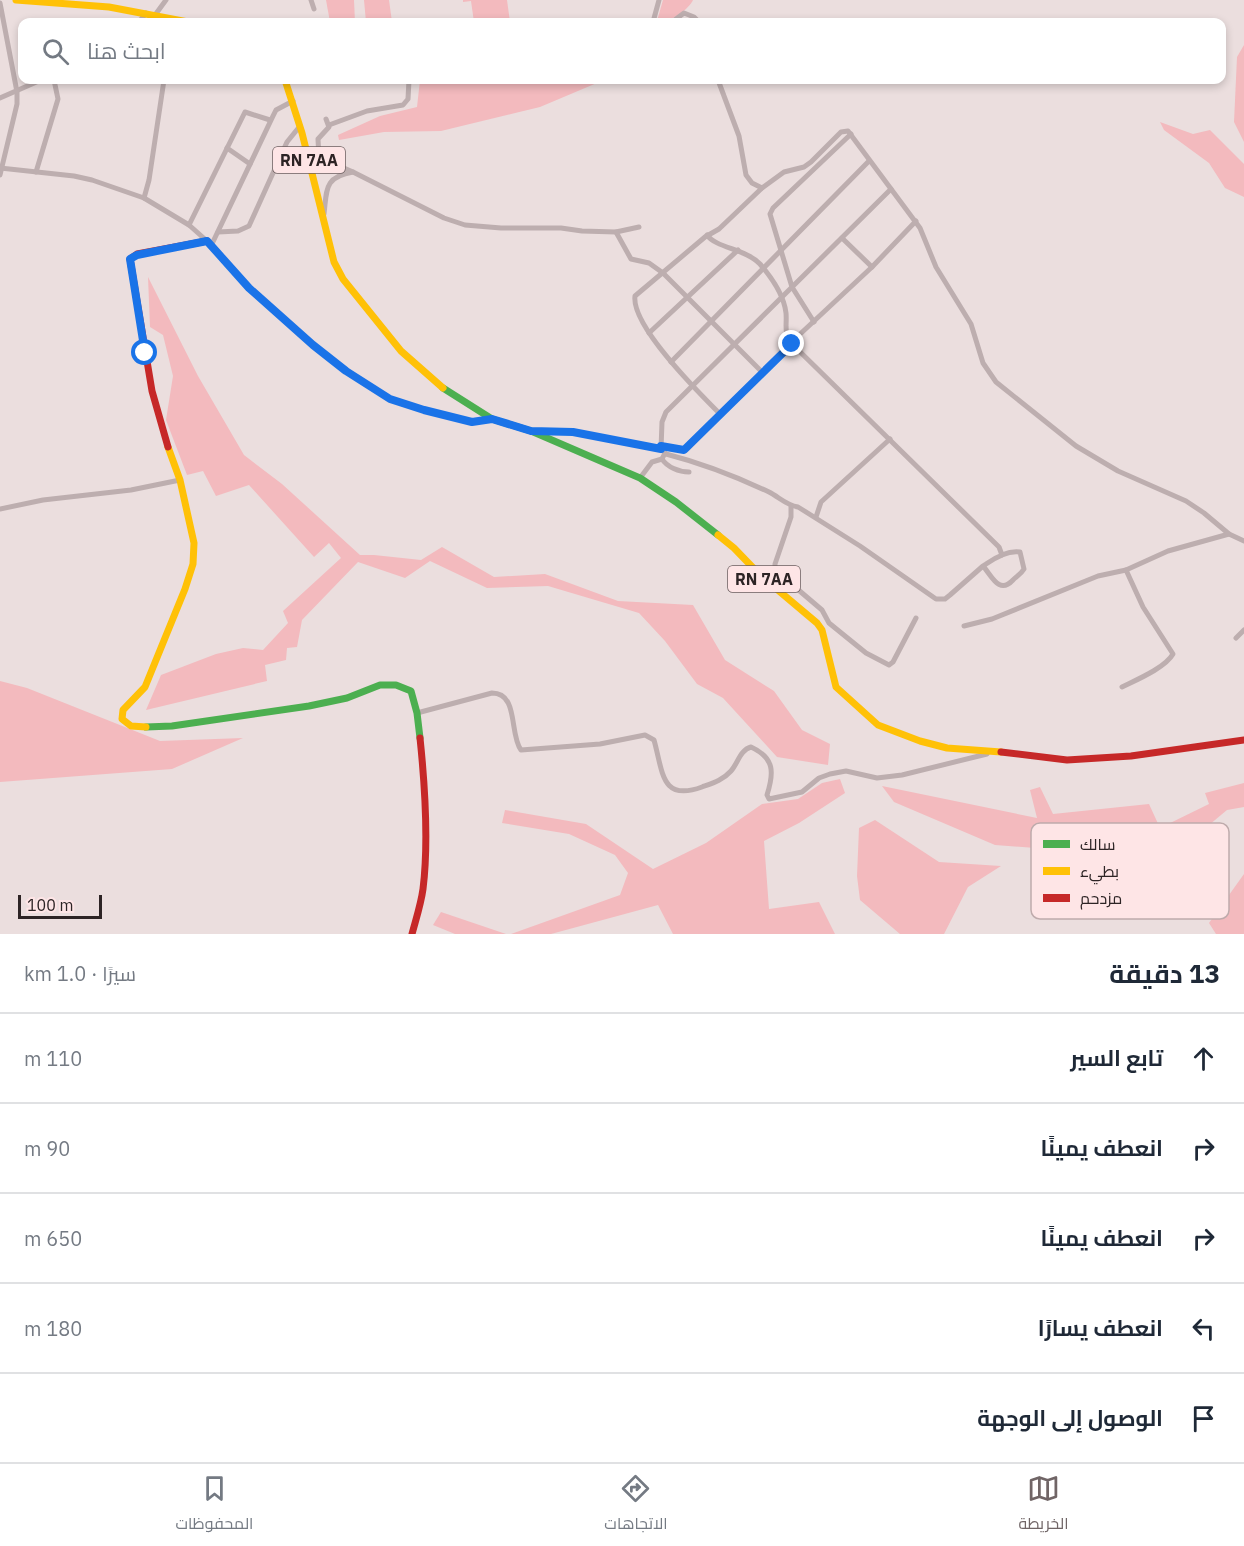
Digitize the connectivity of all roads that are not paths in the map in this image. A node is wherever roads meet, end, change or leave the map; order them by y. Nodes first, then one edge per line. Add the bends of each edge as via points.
1 (16, 0) edge
2 (166, 0) edge
3 (311, 0) edge
4 (659, 0) edge
5 (0, 3) edge
6 (314, 9) dead end
7 (146, 13) junction
8 (155, 15) junction
9 (142, 18) edge
10 (163, 18) edge
11 (654, 18) edge
12 (677, 18) edge
13 (695, 18) edge
14 (33, 84) edge
15 (56, 84) edge
16 (163, 84) edge
17 (287, 84) edge
18 (409, 84) edge
19 (720, 84) edge
20 (17, 92) junction
21 (0, 98) edge
22 (293, 100) junction
23 (270, 120) junction
24 (300, 126) junction
25 (851, 134) junction
26 (227, 148) junction
27 (869, 161) junction
28 (250, 164) junction
29 (1, 168) edge
30 (36, 172) junction
31 (353, 172) junction
32 (0, 175) edge
33 (762, 188) junction
34 (891, 189) junction
35 (144, 198) junction
36 (323, 219) junction
37 (916, 221) junction
38 (189, 225) junction
39 (639, 227) dead end
40 (218, 232) junction
41 (616, 232) junction
42 (707, 235) junction
43 (842, 238) junction
44 (209, 244) junction
45 (738, 250) junction
46 (781, 251) junction
47 (872, 267) junction
48 (764, 270) junction
49 (663, 273) junction
50 (792, 287) junction
51 (783, 296) junction
52 (688, 298) junction
53 (712, 321) junction
54 (814, 322) junction
55 (649, 333) junction
56 (735, 344) junction
57 (792, 344) junction
58 (671, 362) junction
59 (763, 373) junction
60 (692, 386) junction
61 (721, 415) junction
62 (492, 419) junction
63 (531, 431) junction
64 (890, 439) junction
65 (662, 452) junction
66 (689, 472) dead end
67 (640, 478) junction
68 (180, 480) junction
69 (791, 506) junction
70 (0, 509) edge
71 (816, 517) junction
72 (1229, 534) junction
73 (1244, 541) edge
74 (1002, 555) junction
75 (983, 566) junction
76 (1126, 570) junction
77 (825, 618) junction
78 (916, 618) dead end
79 (817, 623) junction
80 (964, 626) dead end
81 (1244, 630) edge
82 (1236, 638) dead end
83 (1122, 687) dead end
84 (417, 713) junction
85 (1244, 740) edge
86 (992, 753) junction
87 (412, 934) edge

1 - 7 main road
2 - 8 street
3 - 6 street
4 - 11 street
5 - 20 street
7 - 8 main road
7 - 9 street
8 - 10 main road
12 - 13 street via 684,13
14 - 20 street
15 - 30 street via 58,99
16 - 35 street
17 - 22 main road, RN 7AA
18 - 31 street via 408,99 403,105 328,122 329,128 318,139 320,160
19 - 33 street via 739,136 746,175
20 - 21 street
20 - 29 street via 15,118
22 - 23 street via 276,110
22 - 24 main road, RN 7AA
23 - 26 street via 245,112
23 - 28 street
24 - 36 main road, RN 7AA
24 - 40 street via 287,142 249,226
25 - 27 street
25 - 33 street via 841,132 812,162 784,172
25 - 46 street via 772,210 770,217
26 - 28 street
26 - 38 street
27 - 34 street
27 - 46 street
28 - 40 street
29 - 30 street
29 - 32 street
30 - 35 street via 92,180
31 - 36 street via 337,175 330,182
31 - 41 street via 444,219 465,225
33 - 42 street via 718,230
34 - 37 street
34 - 43 street
35 - 38 street
36 - 62 main road, RN 7AA via 334,262 343,279 401,351 447,391
37 - 47 street
37 - 72 street via 943,280 972,324 982,363 996,382 1089,455 1186,501
38 - 44 street
39 - 41 street
40 - 44 street
41 - 49 street via 631,259 646,261
42 - 45 street
42 - 49 street
43 - 47 street
43 - 50 street
44 - 62 street via 295,330 365,384 402,404 472,422
44 - 68 main road via 130,259 152,391
45 - 48 street via 754,258
45 - 52 street
46 - 48 street
46 - 50 street
47 - 54 street
48 - 51 street
48 - 53 street
49 - 52 street
49 - 55 street via 634,298
50 - 51 street
50 - 54 street
51 - 56 street
51 - 57 street via 786,336
52 - 53 street
52 - 55 street
53 - 56 street
53 - 58 street
54 - 57 street
55 - 58 street
56 - 59 street
56 - 60 street
57 - 59 street
57 - 64 street
58 - 60 street
59 - 61 street
60 - 61 street
60 - 65 street via 663,416
61 - 65 street via 687,449
62 - 63 main road, RN 7AA
63 - 65 street via 573,432
63 - 67 main road, RN 7AA
64 - 71 street via 821,502
64 - 74 street via 999,546
65 - 66 street via 663,462
65 - 67 street
65 - 69 street via 720,471
67 - 79 main road, RN 7AA via 734,548
68 - 70 street
68 - 84 main road via 194,543 193,564 145,687 122,712 126,723 163,726 301,707 393,684 411,691
69 - 71 street
69 - 77 street via 775,568 822,610
71 - 75 street via 936,599 948,597
72 - 73 street
72 - 76 street via 1168,551
74 - 75 street
74 - 75 street via 1017,550 1020,553 1024,571 1009,585 996,583
76 - 80 street via 1098,576 992,619
76 - 83 street via 1173,654 1154,670
77 - 78 street via 866,653 889,665
77 - 79 street
79 - 86 main road via 837,687 878,725 938,746
81 - 82 street
84 - 86 street via 500,693 509,702 521,750 649,736 654,740 666,782 678,792 720,780 751,747 759,751 772,769 769,799 802,792 830,774 846,771 877,778 902,775
84 - 87 main road via 425,832 423,890
85 - 86 main road via 1109,758 1067,760

